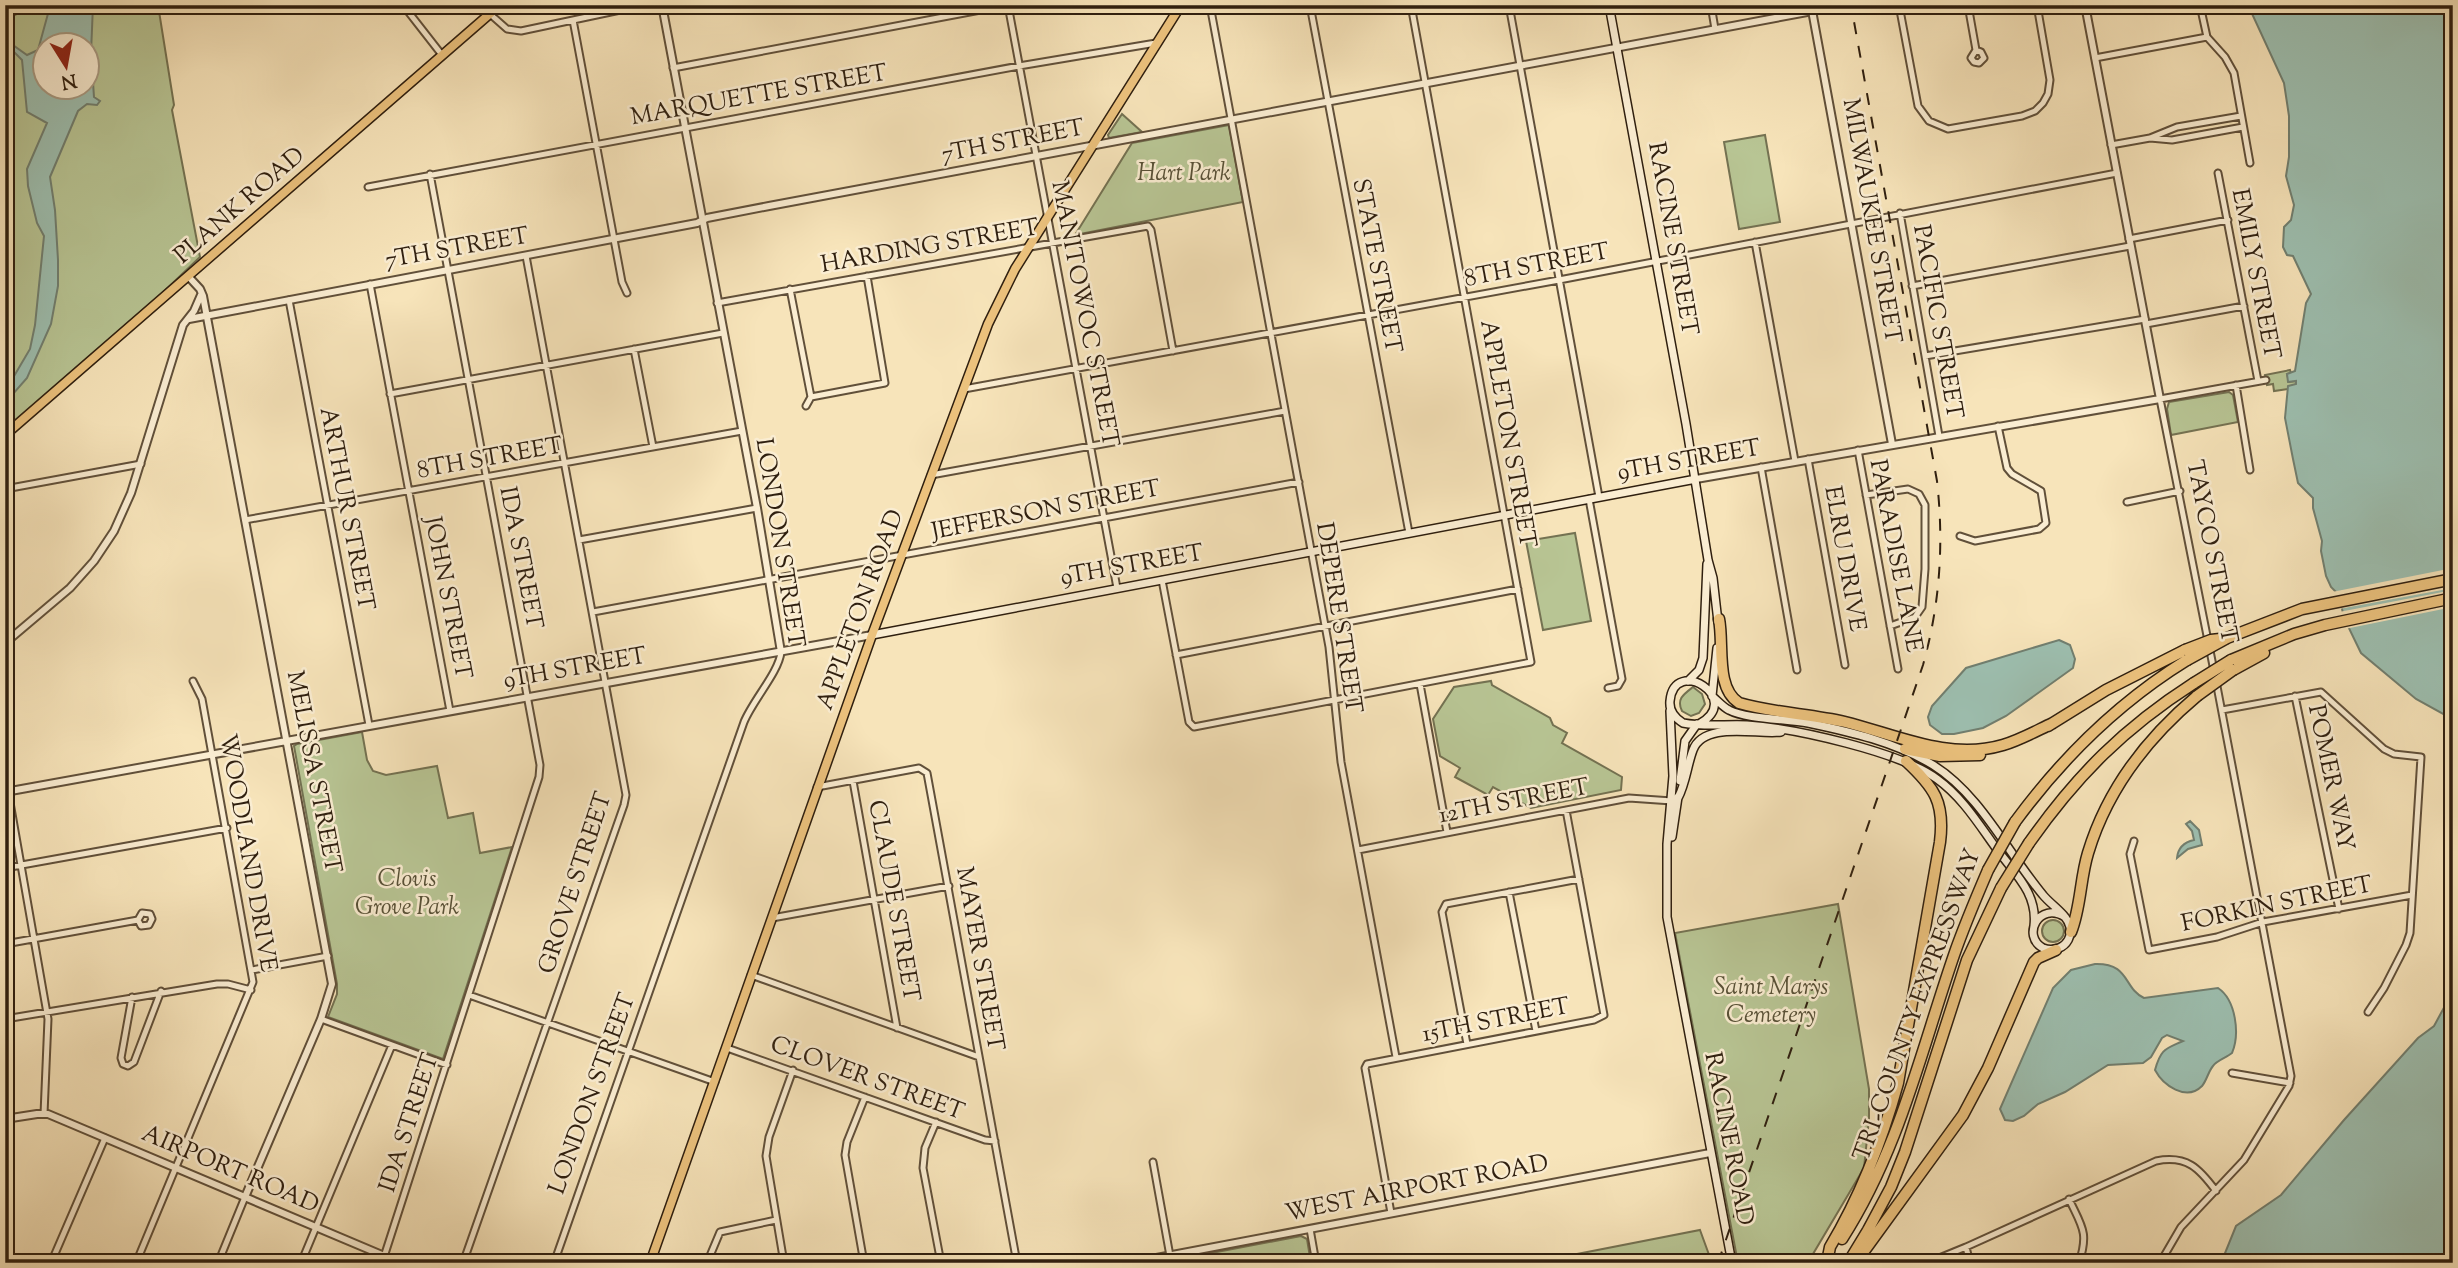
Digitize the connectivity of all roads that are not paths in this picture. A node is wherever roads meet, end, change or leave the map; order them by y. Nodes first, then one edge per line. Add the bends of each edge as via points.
1 (403, 5) edge
2 (500, 5) edge
3 (644, 5) edge
4 (662, 5) edge
5 (1007, 5) edge
6 (1181, 5) edge
7 (1210, 5) edge
8 (1310, 5) edge
9 (1411, 5) edge
10 (1509, 5) edge
11 (1609, 5) edge
12 (1711, 5) edge
13 (1845, 5) edge
14 (1899, 5) edge
15 (1968, 5) edge
16 (2037, 5) edge
17 (2085, 5) edge
18 (2200, 5) edge
19 (1812, 8) edge
20 (490, 13) junction
21 (573, 20) junction
22 (1715, 29) junction
23 (2207, 37) junction
24 (1156, 43) junction
25 (1617, 47) junction
26 (1976, 50) dead end
27 (442, 55) junction
28 (2095, 58) junction
29 (1520, 65) junction
30 (1019, 66) junction
31 (673, 68) junction
32 (1425, 83) junction
33 (1328, 101) junction
34 (2241, 116) junction
35 (1231, 120) junction
36 (684, 127) junction
37 (2243, 127) junction
38 (2150, 138) junction
39 (596, 143) junction
40 (2111, 145) junction
41 (1092, 146) junction
42 (1036, 158) junction
43 (2250, 163) dead end
44 (2117, 173) junction
45 (2218, 173) dead end
46 (430, 174) junction
47 (368, 187) dead end
48 (1900, 213) junction
49 (1048, 215) junction
50 (2228, 220) junction
51 (702, 221) junction
52 (1852, 223) junction
53 (613, 239) junction
54 (1755, 242) junction
55 (2130, 242) junction
56 (1053, 243) junction
57 (1029, 247) junction
58 (526, 256) junction
59 (1656, 261) junction
60 (448, 270) junction
61 (188, 276) junction
62 (867, 276) junction
63 (1559, 280) junction
64 (370, 284) junction
65 (1912, 286) junction
66 (790, 289) junction
67 (202, 293) junction
68 (627, 293) dead end
69 (1465, 297) junction
70 (289, 300) junction
71 (717, 303) junction
72 (2244, 306) junction
73 (207, 315) junction
74 (1368, 315) junction
75 (189, 319) junction
76 (2145, 322) junction
77 (723, 333) junction
78 (1271, 334) junction
79 (634, 349) junction
80 (1173, 351) junction
81 (1926, 356) junction
82 (546, 366) junction
83 (1076, 370) junction
84 (469, 379) junction
85 (2266, 380) dead end
86 (2258, 382) junction
87 (2235, 385) junction
88 (964, 389) junction
89 (390, 394) junction
90 (811, 397) junction
91 (2160, 399) junction
92 (806, 406) dead end
93 (1285, 411) junction
94 (1998, 426) junction
95 (741, 431) junction
96 (5, 435) edge
97 (1940, 436) junction
98 (1892, 444) junction
99 (653, 447) junction
100 (1091, 447) junction
101 (1858, 450) junction
102 (1808, 459) junction
103 (1795, 461) junction
104 (565, 463) junction
105 (141, 464) junction
106 (1761, 467) junction
107 (2250, 470) dead end
108 (931, 475) junction
109 (487, 477) junction
110 (1696, 479) junction
111 (1298, 482) junction
112 (5, 489) edge
113 (409, 491) junction
114 (2180, 491) junction
115 (1866, 495) junction
116 (1599, 497) junction
117 (1588, 499) junction
118 (2127, 502) dead end
119 (328, 506) junction
120 (757, 508) junction
121 (1504, 515) junction
122 (1104, 518) junction
123 (245, 520) junction
124 (1409, 533) junction
125 (1960, 536) dead end
126 (579, 540) junction
127 (1312, 552) junction
128 (900, 555) junction
129 (1708, 560) junction
130 (2453, 579) edge
131 (770, 580) junction
132 (1162, 580) junction
133 (1117, 588) junction
134 (1518, 589) junction
135 (2453, 598) edge
136 (593, 612) junction
137 (1719, 618) junction
138 (1890, 625) junction
139 (1325, 626) junction
140 (872, 635) junction
141 (5, 643) edge
142 (781, 652) junction
143 (1176, 655) junction
144 (2186, 655) junction
145 (1845, 665) dead end
146 (2232, 665) junction
147 (1898, 669) dead end
148 (1797, 670) dead end
149 (193, 681) dead end
150 (1688, 681) junction
151 (606, 683) junction
152 (1420, 684) junction
153 (1608, 688) dead end
154 (528, 696) junction
155 (1713, 696) junction
156 (2295, 696) junction
157 (1335, 701) junction
158 (1670, 707) junction
159 (2222, 710) junction
160 (450, 711) junction
161 (2053, 723) junction
162 (1698, 724) junction
163 (369, 725) junction
164 (1785, 731) junction
165 (288, 740) junction
166 (1905, 749) junction
167 (213, 754) junction
168 (1906, 761) junction
169 (853, 781) junction
170 (817, 787) junction
171 (6, 792) edge
172 (1676, 800) junction
173 (1566, 810) junction
174 (227, 828) junction
175 (1447, 832) junction
176 (2134, 841) dead end
177 (1358, 850) junction
178 (20, 865) junction
179 (5, 868) edge
180 (1579, 879) junction
181 (949, 886) junction
182 (1509, 892) junction
183 (2412, 895) junction
184 (874, 900) junction
185 (2339, 909) junction
186 (2065, 917) junction
187 (772, 918) junction
188 (138, 920) dead end
189 (2263, 922) junction
190 (2034, 926) junction
191 (2071, 932) junction
192 (34, 939) junction
193 (5, 944) edge
194 (2056, 950) junction
195 (328, 956) junction
196 (251, 970) junction
197 (751, 975) junction
198 (251, 989) junction
199 (161, 991) junction
200 (469, 995) junction
201 (132, 997) junction
202 (47, 1012) junction
203 (2368, 1012) dead end
204 (5, 1019) edge
205 (321, 1019) junction
206 (547, 1023) junction
207 (897, 1028) junction
208 (1536, 1031) junction
209 (1467, 1044) junction
210 (392, 1045) junction
211 (727, 1048) junction
212 (629, 1051) junction
213 (979, 1057) junction
214 (1396, 1057) junction
215 (447, 1065) junction
216 (793, 1070) junction
217 (2232, 1073) dead end
218 (715, 1082) junction
219 (2290, 1083) junction
220 (865, 1097) junction
221 (44, 1114) junction
222 (5, 1119) edge
223 (936, 1122) junction
224 (105, 1138) junction
225 (995, 1141) junction
226 (1710, 1153) junction
227 (1153, 1162) dead end
228 (176, 1168) junction
229 (2216, 1191) junction
230 (246, 1197) junction
231 (2069, 1199) junction
232 (1391, 1213) junction
233 (776, 1220) junction
234 (316, 1228) junction
235 (1310, 1229) junction
236 (1966, 1247) junction
237 (1170, 1256) junction
238 (384, 1259) edge
239 (1826, 1260) edge
240 (51, 1263) edge
241 (136, 1263) edge
242 (218, 1263) edge
243 (301, 1263) edge
244 (401, 1263) edge
245 (463, 1263) edge
246 (554, 1263) edge
247 (650, 1263) edge
248 (707, 1263) edge
249 (784, 1263) edge
250 (864, 1263) edge
251 (941, 1263) edge
252 (1017, 1263) edge
253 (1130, 1263) edge
254 (1316, 1263) edge
255 (1732, 1263) edge
256 (1848, 1263) edge
257 (1927, 1263) edge
258 (1970, 1263) edge
259 (2080, 1263) edge
260 (2160, 1263) edge

1 - 27 street
2 - 20 main road, PLANK ROAD
3 - 21 street
4 - 31 street, LONDON STREET
5 - 30 street, MANITOWOC STREET
5 - 31 street
6 - 24 main road, APPLETON ROAD
7 - 35 street, DEPERE STREET
8 - 33 street, STATE STREET
9 - 32 street, APPLETON STREET
10 - 29 street
11 - 25 main road, RACINE STREET
12 - 22 street
13 - 19 street, 7TH STREET
14 - 16 street via 1918,106 1929,121 1948,129 2022,116 2043,103 2050,80
15 - 26 street
17 - 28 street, TAYCO STREET
18 - 23 street
19 - 22 street, 7TH STREET
19 - 52 street, MILWAUKEE STREET
20 - 21 street via 516,32
20 - 27 main road, PLANK ROAD
21 - 39 street
22 - 25 street, 7TH STREET
23 - 28 street
23 - 34 street via 2232,67
24 - 30 street, MARQUETTE STREET
24 - 41 main road, APPLETON ROAD
25 - 29 street, 7TH STREET
25 - 59 main road, RACINE STREET
27 - 61 main road, PLANK ROAD
28 - 40 street, TAYCO STREET
29 - 32 street, 7TH STREET
29 - 63 street
30 - 36 street, MARQUETTE STREET
30 - 42 street, MANITOWOC STREET
31 - 36 street, LONDON STREET
32 - 33 street, 7TH STREET
32 - 69 street, APPLETON STREET
33 - 35 street, 7TH STREET
33 - 74 street, STATE STREET
34 - 37 street
34 - 38 street via 2171,129
35 - 41 street, 7TH STREET
35 - 78 street, DEPERE STREET
36 - 39 street, MARQUETTE STREET
36 - 51 street, LONDON STREET
37 - 38 street via 2172,140
37 - 43 street
38 - 40 street
39 - 46 street, MARQUETTE STREET
39 - 53 street
40 - 44 street, TAYCO STREET
41 - 42 street, 7TH STREET
41 - 49 main road, APPLETON ROAD
42 - 49 street, MANITOWOC STREET
42 - 51 street, 7TH STREET
44 - 48 street, 8TH STREET
44 - 55 street, TAYCO STREET
45 - 50 street, EMILY STREET
46 - 47 street, MARQUETTE STREET
46 - 60 street, IDA STREET
48 - 52 street, 8TH STREET
48 - 65 street, PACIFIC STREET
49 - 56 street, MANITOWOC STREET
49 - 57 main road, APPLETON ROAD
50 - 55 street
50 - 72 street, EMILY STREET
51 - 53 street, 7TH STREET
51 - 71 street, LONDON STREET
52 - 54 street, 8TH STREET
52 - 98 street, MILWAUKEE STREET
53 - 58 street, 7TH STREET
53 - 68 street
54 - 59 street, 8TH STREET
54 - 103 street
55 - 65 street
55 - 76 street, TAYCO STREET
56 - 57 street, HARDING STREET
56 - 80 street, HARDING STREET via 1149,227
56 - 83 street, MANITOWOC STREET
57 - 62 street, HARDING STREET
57 - 88 main road, APPLETON ROAD via 997,302
58 - 60 street, 7TH STREET
58 - 82 street, GROVE STREET
59 - 63 street, 8TH STREET
59 - 110 main road, RACINE STREET
60 - 64 street, 7TH STREET
60 - 84 street, IDA STREET
61 - 67 street, MELISSA STREET
61 - 96 main road, PLANK ROAD
62 - 66 street, HARDING STREET
62 - 90 street via 885,383
63 - 69 street, 8TH STREET
63 - 116 street
64 - 70 street, 7TH STREET
64 - 89 street, JOHN STREET
65 - 81 street, PACIFIC STREET
66 - 71 street, HARDING STREET
66 - 90 street
67 - 73 street, MELISSA STREET
67 - 75 street
69 - 74 street, 8TH STREET
69 - 121 street, APPLETON STREET
70 - 73 street, 7TH STREET
70 - 119 street, ARTHUR STREET
71 - 77 street, LONDON STREET
72 - 76 street
72 - 86 street, EMILY STREET
73 - 75 street, 7TH STREET
73 - 123 street, MELISSA STREET
74 - 78 street, 8TH STREET
74 - 124 street, STATE STREET
75 - 105 street
76 - 81 street
76 - 91 street, TAYCO STREET
77 - 79 street
77 - 95 street, LONDON STREET
78 - 80 street, 8TH STREET
78 - 93 street, DEPERE STREET
79 - 82 street
79 - 99 street
80 - 83 street, 8TH STREET
81 - 97 street, PACIFIC STREET
82 - 84 street
82 - 104 street, GROVE STREET
83 - 88 street, 8TH STREET
83 - 100 street, MANITOWOC STREET
84 - 89 street
84 - 109 street, IDA STREET
85 - 86 street, 9TH STREET
86 - 87 street, 9TH STREET
87 - 91 street, 9TH STREET
87 - 107 street, EMILY STREET
88 - 108 main road, APPLETON ROAD
89 - 113 street, JOHN STREET
90 - 92 street
91 - 94 street, 9TH STREET
91 - 114 street, TAYCO STREET
93 - 100 street
93 - 111 street, DEPERE STREET
94 - 97 street, 9TH STREET
94 - 125 street via 2007,468 2041,491 2046,523 2039,529 1975,541
95 - 99 street, 8TH STREET
95 - 120 street, LONDON STREET
97 - 98 street, 9TH STREET
98 - 101 street, 9TH STREET
99 - 104 street, 8TH STREET
100 - 108 street
100 - 122 street, MANITOWOC STREET
101 - 102 street, 9TH STREET
101 - 115 street, PARADISE LANE
102 - 103 street, 9TH STREET
102 - 145 street, ELRU DRIVE
103 - 106 street, 9TH STREET
104 - 109 street, 8TH STREET
104 - 126 street, GROVE STREET
105 - 112 street
105 - 141 street via 120,519 94,561 70,588
106 - 110 street, 9TH STREET
106 - 148 street
108 - 128 main road, APPLETON ROAD
109 - 113 street, 8TH STREET
109 - 154 street, IDA STREET
110 - 116 main road, 9TH STREET
110 - 129 main road
111 - 122 street, JEFFERSON STREET
111 - 127 street, DEPERE STREET
113 - 119 street, 8TH STREET
113 - 160 street, JOHN STREET
114 - 118 street
114 - 159 street, TAYCO STREET
115 - 138 street, PARADISE LANE
115 - 138 street via 1908,489 1919,494 1925,505 1920,611 1909,620
116 - 117 main road, 9TH STREET
117 - 121 main road, 9TH STREET
117 - 153 street via 1622,679 1618,686
119 - 123 street, 8TH STREET
119 - 163 street, ARTHUR STREET
120 - 126 street
120 - 131 street, LONDON STREET
121 - 124 main road, 9TH STREET
121 - 134 street, APPLETON STREET
122 - 128 street, JEFFERSON STREET
122 - 133 street, MANITOWOC STREET
123 - 165 street, MELISSA STREET
124 - 127 main road, 9TH STREET
126 - 136 street, GROVE STREET
127 - 132 main road, 9TH STREET
127 - 139 street, DEPERE STREET
128 - 131 street, JEFFERSON STREET
128 - 140 main road, APPLETON ROAD
129 - 137 main road
129 - 150 main road via 1703,662
130 - 144 highway, TRI-COUNTY EXPRESSWAY, bridge via 2302,609
131 - 136 street, JEFFERSON STREET
131 - 142 street, LONDON STREET
132 - 133 main road, 9TH STREET
132 - 143 street
133 - 140 main road, 9TH STREET
134 - 139 street
134 - 152 street, APPLETON STREET via 1531,662
135 - 146 highway, TRI-COUNTY EXPRESSWAY via 2294,634
136 - 151 street, GROVE STREET
137 - 155 main road
137 - 161 highway via 1724,683 1728,695 1738,703 1844,722 1952,750 2004,745
138 - 147 street, PARADISE LANE
139 - 143 street
139 - 157 street, DEPERE STREET
140 - 142 street, 9TH STREET
140 - 170 main road, APPLETON ROAD
142 - 151 street, 9TH STREET
142 - 212 street, LONDON STREET via 780,662 744,722
143 - 157 street via 1192,726
144 - 161 highway via 2117,684
144 - 239 highway, TRI-COUNTY EXPRESSWAY, bridge via 2096,729 2015,822 1988,870 1954,955 1885,1161
146 - 191 highway, bridge via 2143,748 2127,770 2088,854
146 - 256 highway, TRI-COUNTY EXPRESSWAY, bridge via 2194,682 2126,732 2073,785 2029,843 1966,960 1896,1175
149 - 167 street, WOODLAND DRIVE via 202,699
150 - 155 main road via 1705,685
150 - 158 main road via 1671,693
151 - 154 street, 9TH STREET
151 - 206 street, GROVE STREET via 626,799
152 - 157 street
152 - 175 street
154 - 160 street, 9TH STREET
154 - 200 street, IDA STREET via 540,773
155 - 162 main road via 1709,716
155 - 166 main road via 1733,712 1810,724
156 - 159 street
156 - 183 street via 2325,694 2384,749 2421,757
156 - 185 street, POMER WAY
157 - 177 street, DEPERE STREET
158 - 162 main road via 1683,723
158 - 172 main road, RACINE ROAD
159 - 189 street, TAYCO STREET
160 - 163 street, 9TH STREET
161 - 166 highway via 2015,746 1985,755 1951,757
162 - 164 main road
162 - 172 main road, RACINE ROAD via 1685,741
163 - 165 street, 9TH STREET
164 - 168 main road
164 - 172 main road via 1702,737 1694,747
165 - 167 street, 9TH STREET
165 - 195 street, MELISSA STREET
166 - 186 main road via 1964,790 2044,897
167 - 171 street, 9TH STREET
167 - 174 street, WOODLAND DRIVE
168 - 190 main road via 1937,779 1965,804 2033,901
168 - 239 highway via 1937,797 1941,834 1898,1083 1864,1183
169 - 170 street, MAYER STREET
169 - 181 street, MAYER STREET via 925,770
169 - 184 street, CLAUDE STREET
170 - 187 main road, APPLETON ROAD
171 - 178 street
172 - 173 street, 12TH STREET via 1629,798
172 - 226 main road, RACINE ROAD via 1666,904
173 - 175 street, 12TH STREET
173 - 180 street
174 - 178 street
174 - 196 street, WOODLAND DRIVE
175 - 177 street, 12TH STREET
176 - 189 street, FORKIN STREET via 2130,854 2148,950 2217,937
177 - 214 street, DEPERE STREET
178 - 179 street
178 - 192 street
180 - 182 street
180 - 208 street, 15TH STREET via 1604,1010 1602,1017
181 - 184 street
181 - 213 street, MAYER STREET
182 - 208 street
182 - 209 street via 1443,907
183 - 185 street, FORKIN STREET
183 - 203 street via 2409,939
184 - 187 street
184 - 207 street, CLAUDE STREET
185 - 189 street, FORKIN STREET
186 - 190 main road via 2047,913
186 - 191 main road
187 - 197 main road, APPLETON ROAD
188 - 192 street
189 - 219 street, TAYCO STREET
190 - 194 main road via 2038,944
191 - 194 main road
192 - 193 street
192 - 202 street
194 - 256 highway via 2038,958 2028,972 1958,1124 1858,1259
195 - 196 street
195 - 205 street, MELISSA STREET via 332,989
196 - 198 street, WOODLAND DRIVE
197 - 207 street
197 - 211 main road, APPLETON ROAD
198 - 199 street via 223,983
198 - 228 street, WOODLAND DRIVE
199 - 201 street
199 - 201 street via 134,1062 125,1065 121,1058
200 - 206 street
200 - 215 street, IDA STREET
201 - 202 street
202 - 204 street
202 - 221 street
205 - 210 street
205 - 230 street, MELISSA STREET
206 - 212 street
206 - 245 street, GROVE STREET
207 - 213 street
208 - 209 street, 15TH STREET
209 - 214 street, 15TH STREET
210 - 215 street
210 - 234 street
211 - 216 street, CLOVER STREET
211 - 218 main road, APPLETON ROAD
212 - 218 street
212 - 246 street, LONDON STREET
213 - 225 street, MAYER STREET
214 - 232 street via 1369,1062 1365,1068
215 - 238 street, IDA STREET
216 - 220 street, CLOVER STREET
216 - 233 street via 766,1150
217 - 219 street
218 - 247 main road, APPLETON ROAD
219 - 229 street via 2244,1160
220 - 223 street, CLOVER STREET
220 - 250 street via 845,1155
221 - 222 street
221 - 224 street, AIRPORT ROAD
223 - 225 street, CLOVER STREET
223 - 251 street via 925,1148 923,1168
224 - 228 street, AIRPORT ROAD
224 - 240 street
225 - 252 street, MAYER STREET
226 - 232 street, WEST AIRPORT ROAD
226 - 255 main road, RACINE ROAD
227 - 237 street
228 - 230 street, AIRPORT ROAD
228 - 241 street, WOODLAND DRIVE
229 - 231 street via 2196,1166 2163,1159
229 - 260 street via 2180,1227
230 - 234 street, AIRPORT ROAD
230 - 242 street, MELISSA STREET
231 - 236 street
231 - 259 street via 2085,1234
232 - 235 street, WEST AIRPORT ROAD
233 - 248 street via 723,1230
233 - 249 street
234 - 238 street, AIRPORT ROAD
234 - 243 street
235 - 237 street, WEST AIRPORT ROAD
235 - 254 street
236 - 257 street
236 - 258 street
237 - 253 street, WEST AIRPORT ROAD
238 - 244 street, AIRPORT ROAD

